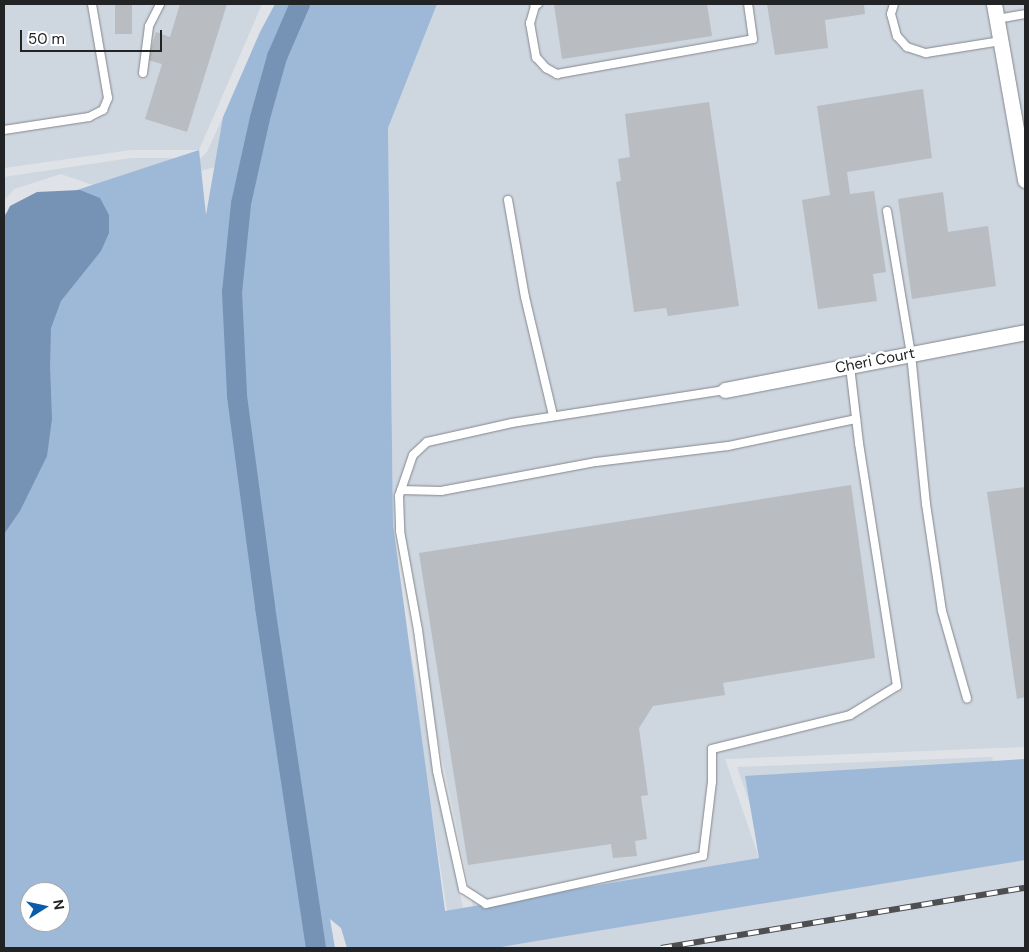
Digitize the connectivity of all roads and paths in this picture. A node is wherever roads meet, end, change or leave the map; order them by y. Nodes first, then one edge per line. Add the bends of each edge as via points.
1 (92, 4) edge
2 (160, 4) edge
3 (538, 4) edge
4 (748, 4) edge
5 (894, 4) edge
6 (994, 4) edge
7 (1025, 14) edge
8 (997, 19) junction
9 (1001, 41) junction
10 (143, 73) dead end
11 (4, 130) edge
12 (1025, 180) edge
13 (508, 200) dead end
14 (887, 211) dead end
15 (1025, 332) edge
16 (911, 354) junction
17 (850, 366) junction
18 (725, 390) joint
19 (553, 416) junction
20 (856, 419) junction
21 (401, 490) junction
22 (967, 698) dead end

1 - 11 lane via 108,98 103,110 89,117
2 - 10 lane via 149,26
3 - 4 lane via 530,23 536,57 557,74 753,39
5 - 9 lane via 891,14 897,36 907,47 926,53
6 - 8 street
7 - 8 lane
8 - 9 street
9 - 12 street
13 - 19 lane via 525,297
14 - 16 lane
15 - 16 street, Cheri Court
16 - 17 street, Cheri Court
16 - 22 lane via 926,504 942,611
17 - 18 street, Cheri Court
17 - 20 lane
18 - 19 lane
19 - 21 lane via 427,442 413,455
20 - 21 lane via 728,446 596,462 441,491
20 - 21 lane via 897,686 850,715 712,749 712,782 703,856 486,904 462,889 437,771 418,630 400,531

